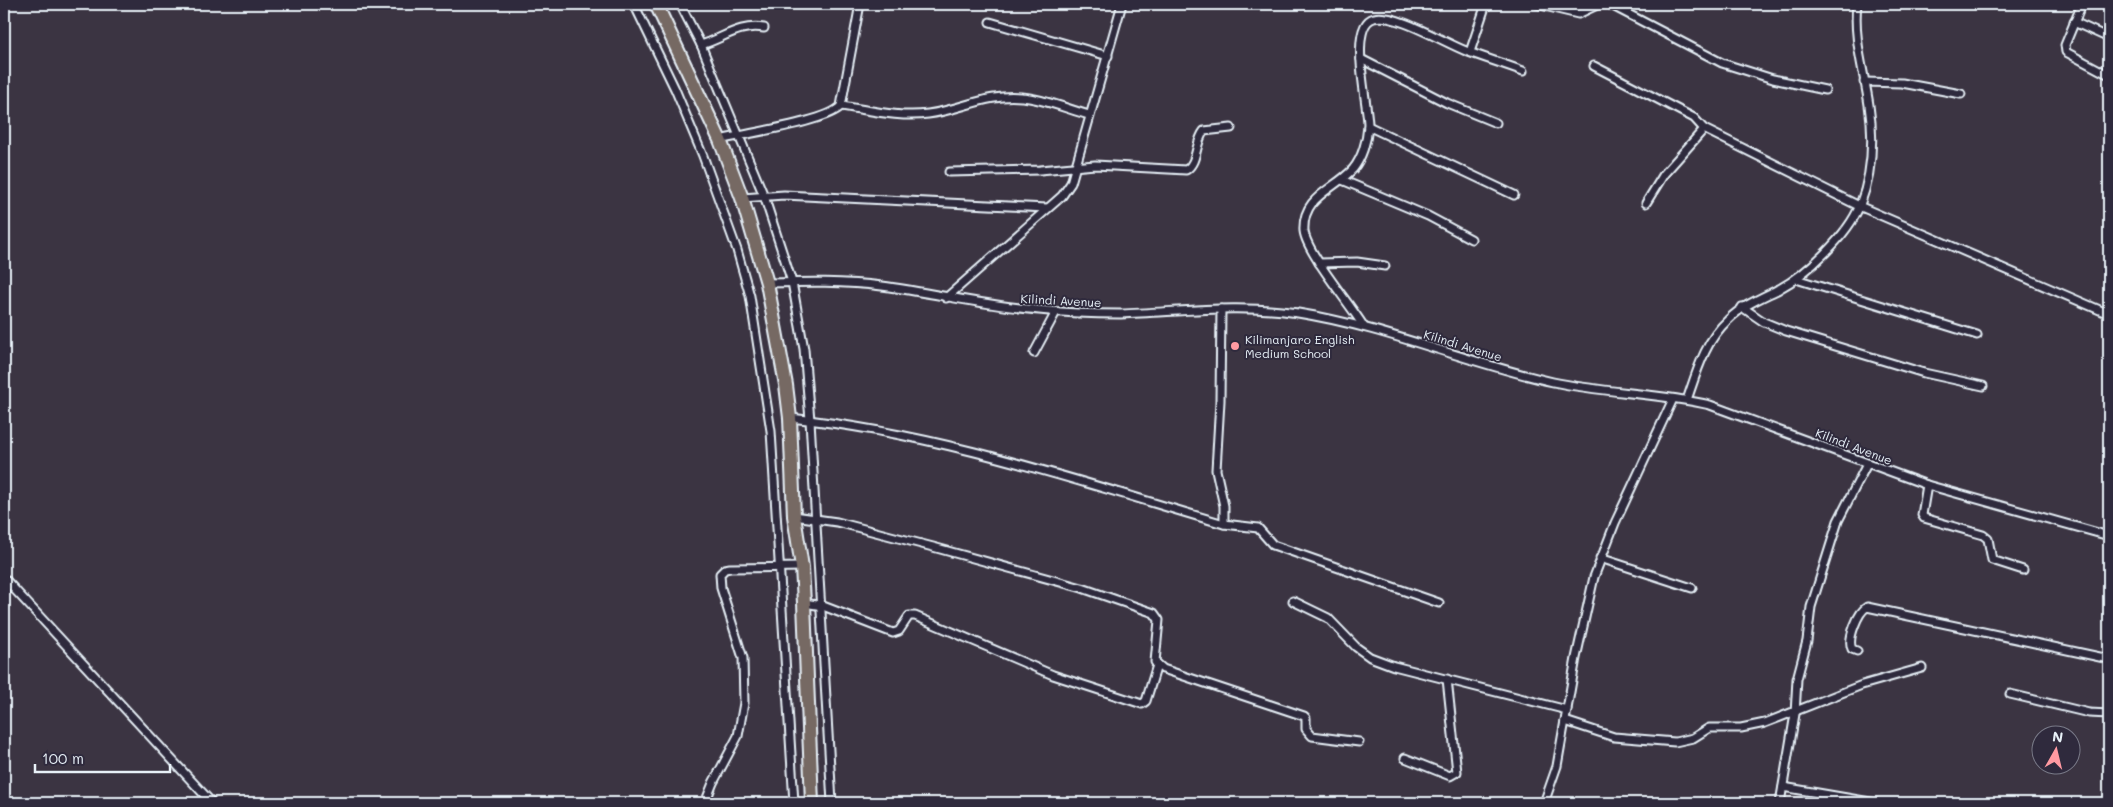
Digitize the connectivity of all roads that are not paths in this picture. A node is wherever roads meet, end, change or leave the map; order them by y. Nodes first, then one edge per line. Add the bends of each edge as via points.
1 (634, 4) edge
2 (656, 4) edge
3 (680, 4) edge
4 (860, 4) edge
5 (1122, 4) edge
6 (1486, 4) edge
7 (1536, 4) edge
8 (1599, 4) edge
9 (1609, 4) edge
10 (1857, 4) edge
11 (2082, 4) edge
12 (990, 22) dead end
13 (2074, 22) junction
14 (764, 28) dead end
15 (2109, 38) edge
16 (701, 45) junction
17 (1470, 52) junction
18 (1108, 56) junction
19 (1361, 59) junction
20 (1594, 66) dead end
21 (1523, 70) dead end
22 (2109, 75) edge
23 (1864, 82) junction
24 (1825, 90) dead end
25 (1961, 94) dead end
26 (841, 106) junction
27 (1088, 115) junction
28 (1496, 123) dead end
29 (1368, 126) junction
30 (1231, 128) dead end
31 (1704, 129) junction
32 (739, 135) junction
33 (720, 140) junction
34 (1074, 168) junction
35 (949, 172) dead end
36 (1342, 180) junction
37 (1514, 195) dead end
38 (764, 196) junction
39 (742, 198) junction
40 (1646, 203) dead end
41 (1859, 206) junction
42 (1047, 208) junction
43 (1471, 239) dead end
44 (1319, 263) junction
45 (1384, 266) dead end
46 (1796, 279) junction
47 (792, 282) junction
48 (767, 283) junction
49 (946, 298) junction
50 (1742, 307) junction
51 (1221, 309) junction
52 (1056, 312) junction
53 (2109, 314) edge
54 (1364, 327) junction
55 (1977, 335) dead end
56 (1034, 353) dead end
57 (1983, 386) dead end
58 (1673, 399) junction
59 (1688, 400) junction
60 (790, 418) junction
61 (810, 420) junction
62 (1867, 464) junction
63 (1927, 485) junction
64 (794, 516) junction
65 (817, 519) junction
66 (1224, 524) junction
67 (2109, 536) edge
68 (1600, 558) junction
69 (802, 567) junction
70 (779, 568) junction
71 (2023, 570) dead end
72 (4, 578) edge
73 (1692, 588) dead end
74 (1294, 601) dead end
75 (804, 603) junction
76 (1439, 603) dead end
77 (822, 606) junction
78 (1857, 651) dead end
79 (2109, 659) edge
80 (1157, 665) junction
81 (1922, 668) dead end
82 (1447, 679) junction
83 (2010, 694) dead end
84 (1567, 710) junction
85 (1794, 714) junction
86 (2109, 714) edge
87 (1565, 721) junction
88 (1359, 742) dead end
89 (1405, 758) dead end
90 (1783, 787) junction
91 (212, 803) edge
92 (705, 803) edge
93 (794, 803) edge
94 (812, 803) edge
95 (832, 803) edge
96 (1544, 803) edge
97 (1780, 803) edge
98 (1876, 803) edge

1 - 70 street via 703,156 745,275 767,396 776,486
2 - 33 highway
3 - 16 street
4 - 26 street
5 - 18 street
6 - 17 street
7 - 8 street via 1578,14
9 - 24 street via 1722,63 1773,79
10 - 23 street via 1855,23
11 - 13 street
12 - 18 street
13 - 15 street
13 - 22 street via 2065,45 2066,52
14 - 16 street via 738,28
16 - 32 street
17 - 19 street via 1400,22 1376,17 1369,20 1364,28
17 - 21 street
18 - 27 street
19 - 28 street via 1447,103
19 - 29 street
20 - 31 street via 1694,118
23 - 25 street via 1902,83
23 - 41 street via 1872,144 1868,177
26 - 27 street via 919,116 982,100 1021,96
26 - 32 street via 830,115
27 - 34 street
29 - 36 street via 1362,154
29 - 37 street
30 - 34 street via 1204,131 1191,167 1186,170 1095,164
31 - 40 street via 1664,174
31 - 41 street
32 - 33 street
32 - 38 street
33 - 39 highway
34 - 35 street
34 - 42 street via 1071,182 1062,196
36 - 43 street via 1428,216
36 - 44 street via 1314,198 1305,220 1307,243
38 - 39 street
38 - 42 street
38 - 47 street
39 - 48 highway
41 - 46 street via 1829,249
41 - 53 street
42 - 49 street
44 - 45 street via 1357,262
44 - 54 street
46 - 50 street
46 - 55 street
47 - 48 street, Kilindi Avenue
47 - 49 street, Kilindi Avenue via 884,286
47 - 61 street via 804,349
48 - 60 highway
49 - 52 street, Kilindi Avenue
50 - 57 street via 1764,322 1795,334 1924,373
50 - 59 street via 1714,334 1702,355
51 - 52 street, Kilindi Avenue via 1122,314
51 - 54 street, Kilindi Avenue via 1298,313
51 - 66 street via 1216,470 1224,506
52 - 56 street
54 - 58 street, Kilindi Avenue via 1497,368 1555,382
58 - 59 street, Kilindi Avenue
58 - 68 street
59 - 62 street, Kilindi Avenue via 1758,422
60 - 61 street
60 - 64 highway
61 - 65 street
61 - 66 street via 962,449
62 - 63 street, Kilindi Avenue
62 - 85 street via 1838,521 1811,607 1807,641 1797,679
63 - 67 street, Kilindi Avenue
63 - 71 street via 1924,518 1983,535 1988,539 1992,560
64 - 65 street
64 - 69 highway
65 - 77 street
65 - 80 street via 1082,588 1154,613 1159,620
66 - 76 street via 1258,528 1273,545
68 - 73 street
68 - 84 street via 1582,626
69 - 70 street
69 - 75 highway
70 - 92 street via 730,568 720,574 743,658 744,703 738,736
70 - 93 street
72 - 91 street
74 - 82 street via 1328,618 1356,648 1370,657
75 - 77 street
75 - 94 highway
77 - 80 street via 893,633 900,631 909,616 916,616 1053,675 1142,704 1146,701
77 - 95 street
78 - 79 street via 1850,642 1862,610 1867,607
80 - 88 street via 1304,716 1306,729 1312,736
81 - 85 street via 1862,685
82 - 84 street
82 - 89 street via 1457,772 1450,776
83 - 86 street via 2089,713
84 - 87 street
85 - 87 street via 1741,728 1709,728 1693,738 1668,743 1614,737
85 - 90 street
87 - 96 street via 1557,766
90 - 97 street
90 - 98 street

